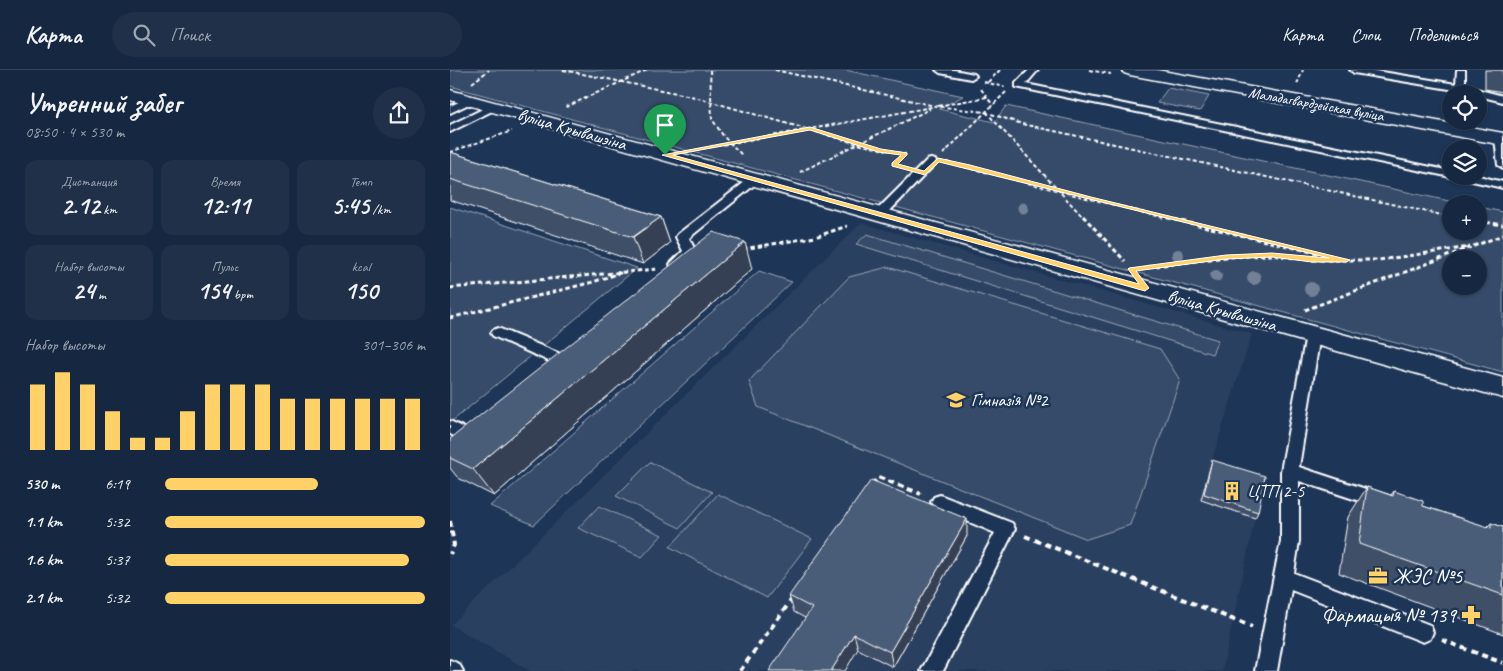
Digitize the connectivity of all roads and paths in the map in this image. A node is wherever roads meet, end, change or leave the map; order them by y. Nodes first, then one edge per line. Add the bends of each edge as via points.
1 (495, 70) edge
2 (563, 70) edge
3 (647, 70) edge
4 (710, 70) edge
5 (775, 70) edge
6 (940, 70) edge
7 (1000, 70) edge
8 (1034, 70) edge
9 (1130, 70) edge
10 (1303, 70) edge
11 (1354, 70) edge
12 (1461, 70) edge
13 (481, 76) dead end
14 (971, 76) dead end
15 (622, 81) junction
16 (981, 82) dead end
17 (987, 83) junction
18 (1442, 85) edge
19 (1460, 85) edge
20 (979, 86) dead end
21 (1295, 89) dead end
22 (1487, 95) edge
23 (987, 97) junction
24 (1503, 99) edge
25 (711, 101) junction
26 (457, 102) edge
27 (993, 105) junction
28 (935, 106) junction
29 (493, 107) junction
30 (986, 112) junction
31 (539, 120) junction
32 (450, 129) edge
33 (810, 129) junction
34 (1501, 139) edge
35 (730, 143) junction
36 (859, 143) junction
37 (702, 148) dead end
38 (450, 152) edge
39 (742, 155) dead end
40 (931, 162) dead end
41 (1503, 165) edge
42 (922, 172) junction
43 (1442, 172) edge
44 (1487, 181) edge
45 (764, 182) junction
46 (1503, 184) edge
47 (1059, 190) junction
48 (880, 214) junction
49 (1442, 215) edge
50 (1487, 222) edge
51 (852, 224) dead end
52 (1503, 225) edge
53 (1503, 234) edge
54 (1470, 247) junction
55 (736, 249) edge
56 (1346, 260) junction
57 (1132, 269) junction
58 (630, 270) junction
59 (667, 272) joint
60 (450, 288) edge
61 (1145, 288) junction
62 (450, 318) edge
63 (1303, 332) junction
64 (498, 333) dead end
65 (543, 372) edge
66 (1503, 388) edge
67 (450, 427) edge
68 (465, 437) edge
69 (1290, 470) junction
70 (867, 492) edge
71 (940, 502) joint
72 (1398, 506) edge
73 (450, 521) edge
74 (1006, 529) junction
75 (450, 554) edge
76 (1283, 578) junction
77 (796, 593) edge
78 (1261, 631) dead end
79 (1423, 632) joint
80 (1503, 663) edge
81 (740, 671) edge
82 (932, 671) edge
83 (1266, 671) edge

1 - 13 path
2 - 15 path
3 - 15 path
4 - 25 path
5 - 28 path
6 - 14 lane
7 - 17 path
8 - 43 lane via 1019,85
9 - 34 street, Маладагвардзейская вуліца
10 - 21 path
11 - 18 lane
12 - 19 lane
15 - 25 path
15 - 31 path
16 - 17 path
17 - 27 path via 1010,88
20 - 23 path
22 - 24 lane
23 - 27 path
23 - 28 path
25 - 33 path
25 - 35 path via 712,119
26 - 29 street, вуліца Крывашэіна
27 - 30 path
28 - 30 path
28 - 33 path
28 - 36 path
29 - 31 street, вуліца Крывашэіна
29 - 32 lane
30 - 47 path
30 - 47 path via 938,160
30 - 49 path via 1032,126
31 - 38 path
31 - 45 street, вуліца Крывашэіна
33 - 35 path
33 - 36 path
34 - 41 lane
35 - 37 path
35 - 39 path
36 - 42 path via 905,154 894,164
36 - 45 path
40 - 42 lane
42 - 48 lane
44 - 46 lane
45 - 48 street, вуліца Крывашэіна
45 - 59 lane via 677,236 690,252
47 - 56 path
47 - 57 path
48 - 61 street, вуліца Крывашэіна
50 - 52 path
51 - 55 path via 815,236
53 - 54 path
54 - 56 path via 1379,260
54 - 63 path via 1302,311
56 - 57 path via 1272,255 1226,257
57 - 61 path
58 - 59 path
58 - 60 path
58 - 62 path
61 - 63 street, вуліца Крывашэіна
63 - 66 street, вуліца Крывашэіна
63 - 69 lane
64 - 65 lane via 562,356
67 - 68 lane
69 - 72 lane
69 - 76 lane via 1290,541
70 - 71 path via 878,477
71 - 74 lane
73 - 75 path via 454,545
74 - 78 path
74 - 82 lane
76 - 79 lane
76 - 83 lane
77 - 81 path
79 - 80 path

